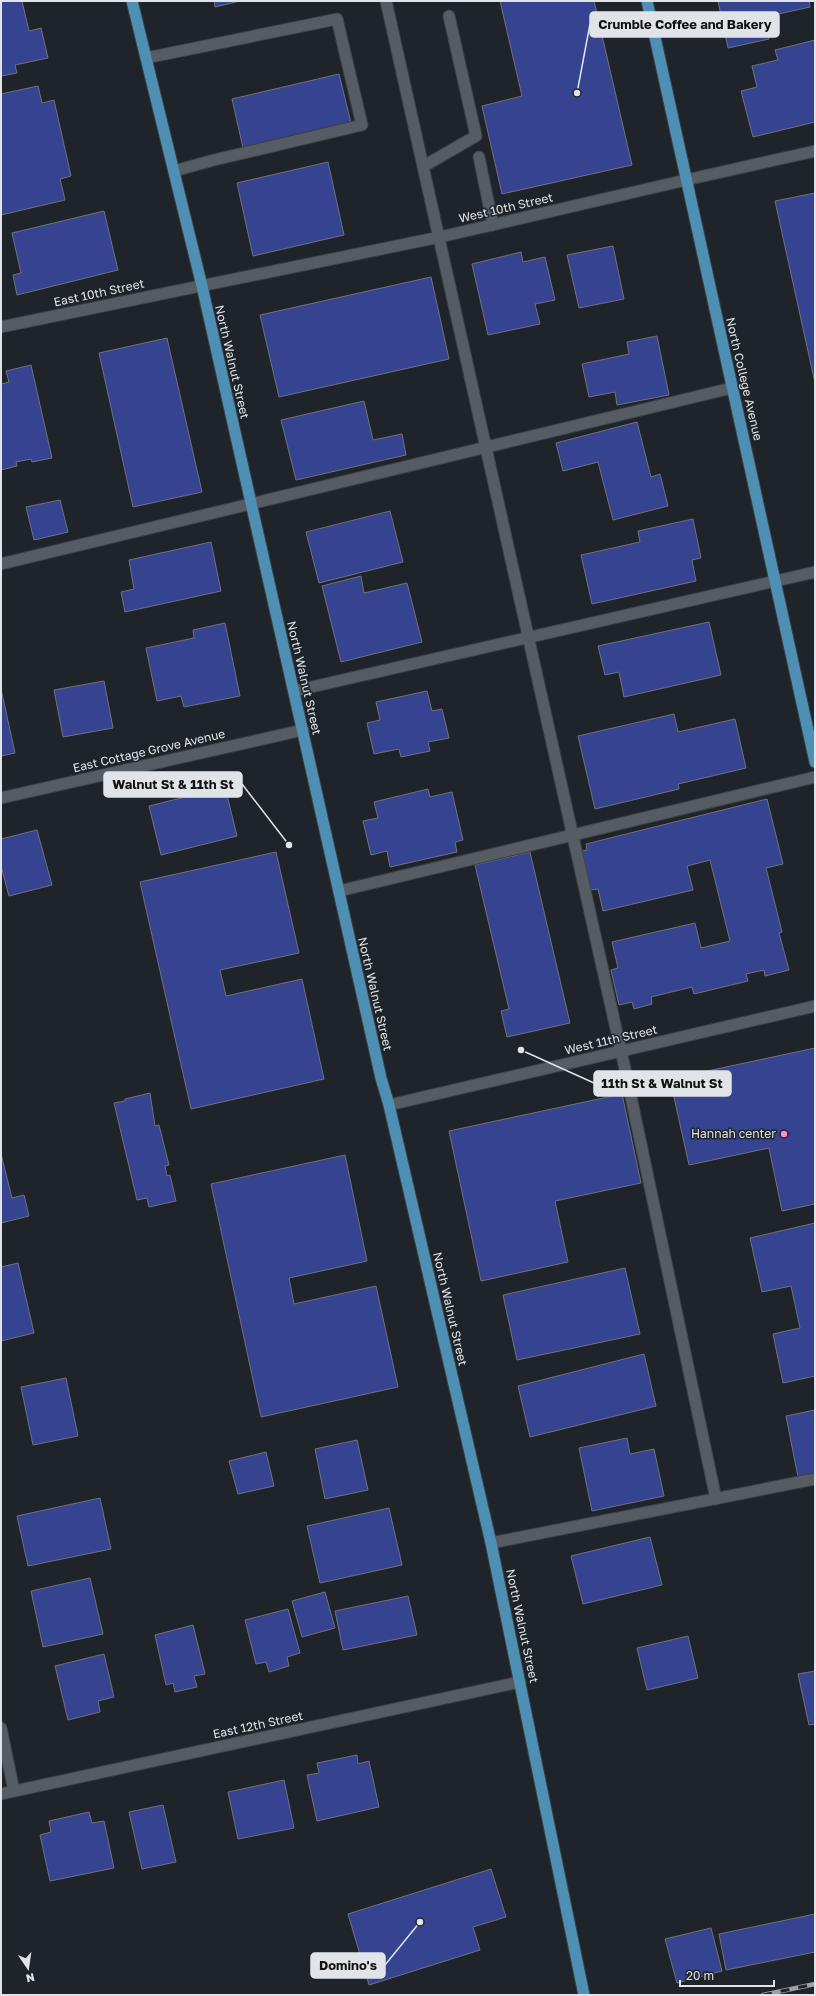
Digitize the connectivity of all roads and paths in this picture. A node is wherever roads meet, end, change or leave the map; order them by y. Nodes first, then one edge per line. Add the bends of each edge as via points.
1 (132, 1) edge
2 (386, 1) edge
3 (647, 1) edge
4 (449, 16) dead end
5 (146, 58) junction
6 (815, 151) edge
7 (479, 157) dead end
8 (424, 166) junction
9 (174, 171) junction
10 (686, 180) junction
11 (493, 225) junction
12 (440, 237) junction
13 (202, 286) junction
14 (1, 327) edge
15 (732, 388) junction
16 (486, 447) junction
17 (251, 503) junction
18 (1, 564) edge
19 (815, 572) edge
20 (775, 581) junction
21 (528, 638) junction
22 (294, 691) junction
23 (303, 730) junction
24 (815, 762) edge
25 (815, 777) edge
26 (1, 798) edge
27 (572, 835) junction
28 (339, 891) junction
29 (815, 1006) edge
30 (620, 1051) junction
31 (389, 1105) junction
32 (815, 1479) edge
33 (716, 1498) junction
34 (491, 1543) junction
35 (520, 1682) junction
36 (1, 1728) edge
37 (14, 1791) junction
38 (1, 1794) edge
39 (584, 1995) edge

1 - 5 main road, North Walnut Street
2 - 8 street
3 - 10 main road, North College Avenue
4 - 8 street via 476,136
5 - 9 main road, North Walnut Street
5 - 9 street via 337,19 362,125
6 - 10 street, West 10th Street
7 - 11 street
8 - 12 street
9 - 13 main road, North Walnut Street
10 - 11 street, West 10th Street
10 - 15 main road, North College Avenue
11 - 12 street, West 10th Street
12 - 13 street, West 10th Street
12 - 16 street
13 - 14 street, East 10th Street
13 - 17 main road, North Walnut Street
15 - 16 street
15 - 20 main road, North College Avenue
16 - 17 street
16 - 21 street
17 - 18 street
17 - 22 main road, North Walnut Street
19 - 20 street
20 - 21 street
20 - 24 main road, North College Avenue
21 - 22 street
21 - 27 street
22 - 23 main road, North Walnut Street
23 - 26 street, East Cottage Grove Avenue
23 - 28 main road, North Walnut Street
25 - 27 street
27 - 28 street
27 - 30 street
28 - 31 main road, North Walnut Street
29 - 30 street, West 11th Street
30 - 31 street, West 11th Street
30 - 33 street
31 - 34 main road, North Walnut Street
32 - 33 street
33 - 34 street
34 - 35 main road, North Walnut Street
35 - 37 street, East 12th Street
35 - 39 main road, North Walnut Street
36 - 37 street
37 - 38 street, East 12th Street

